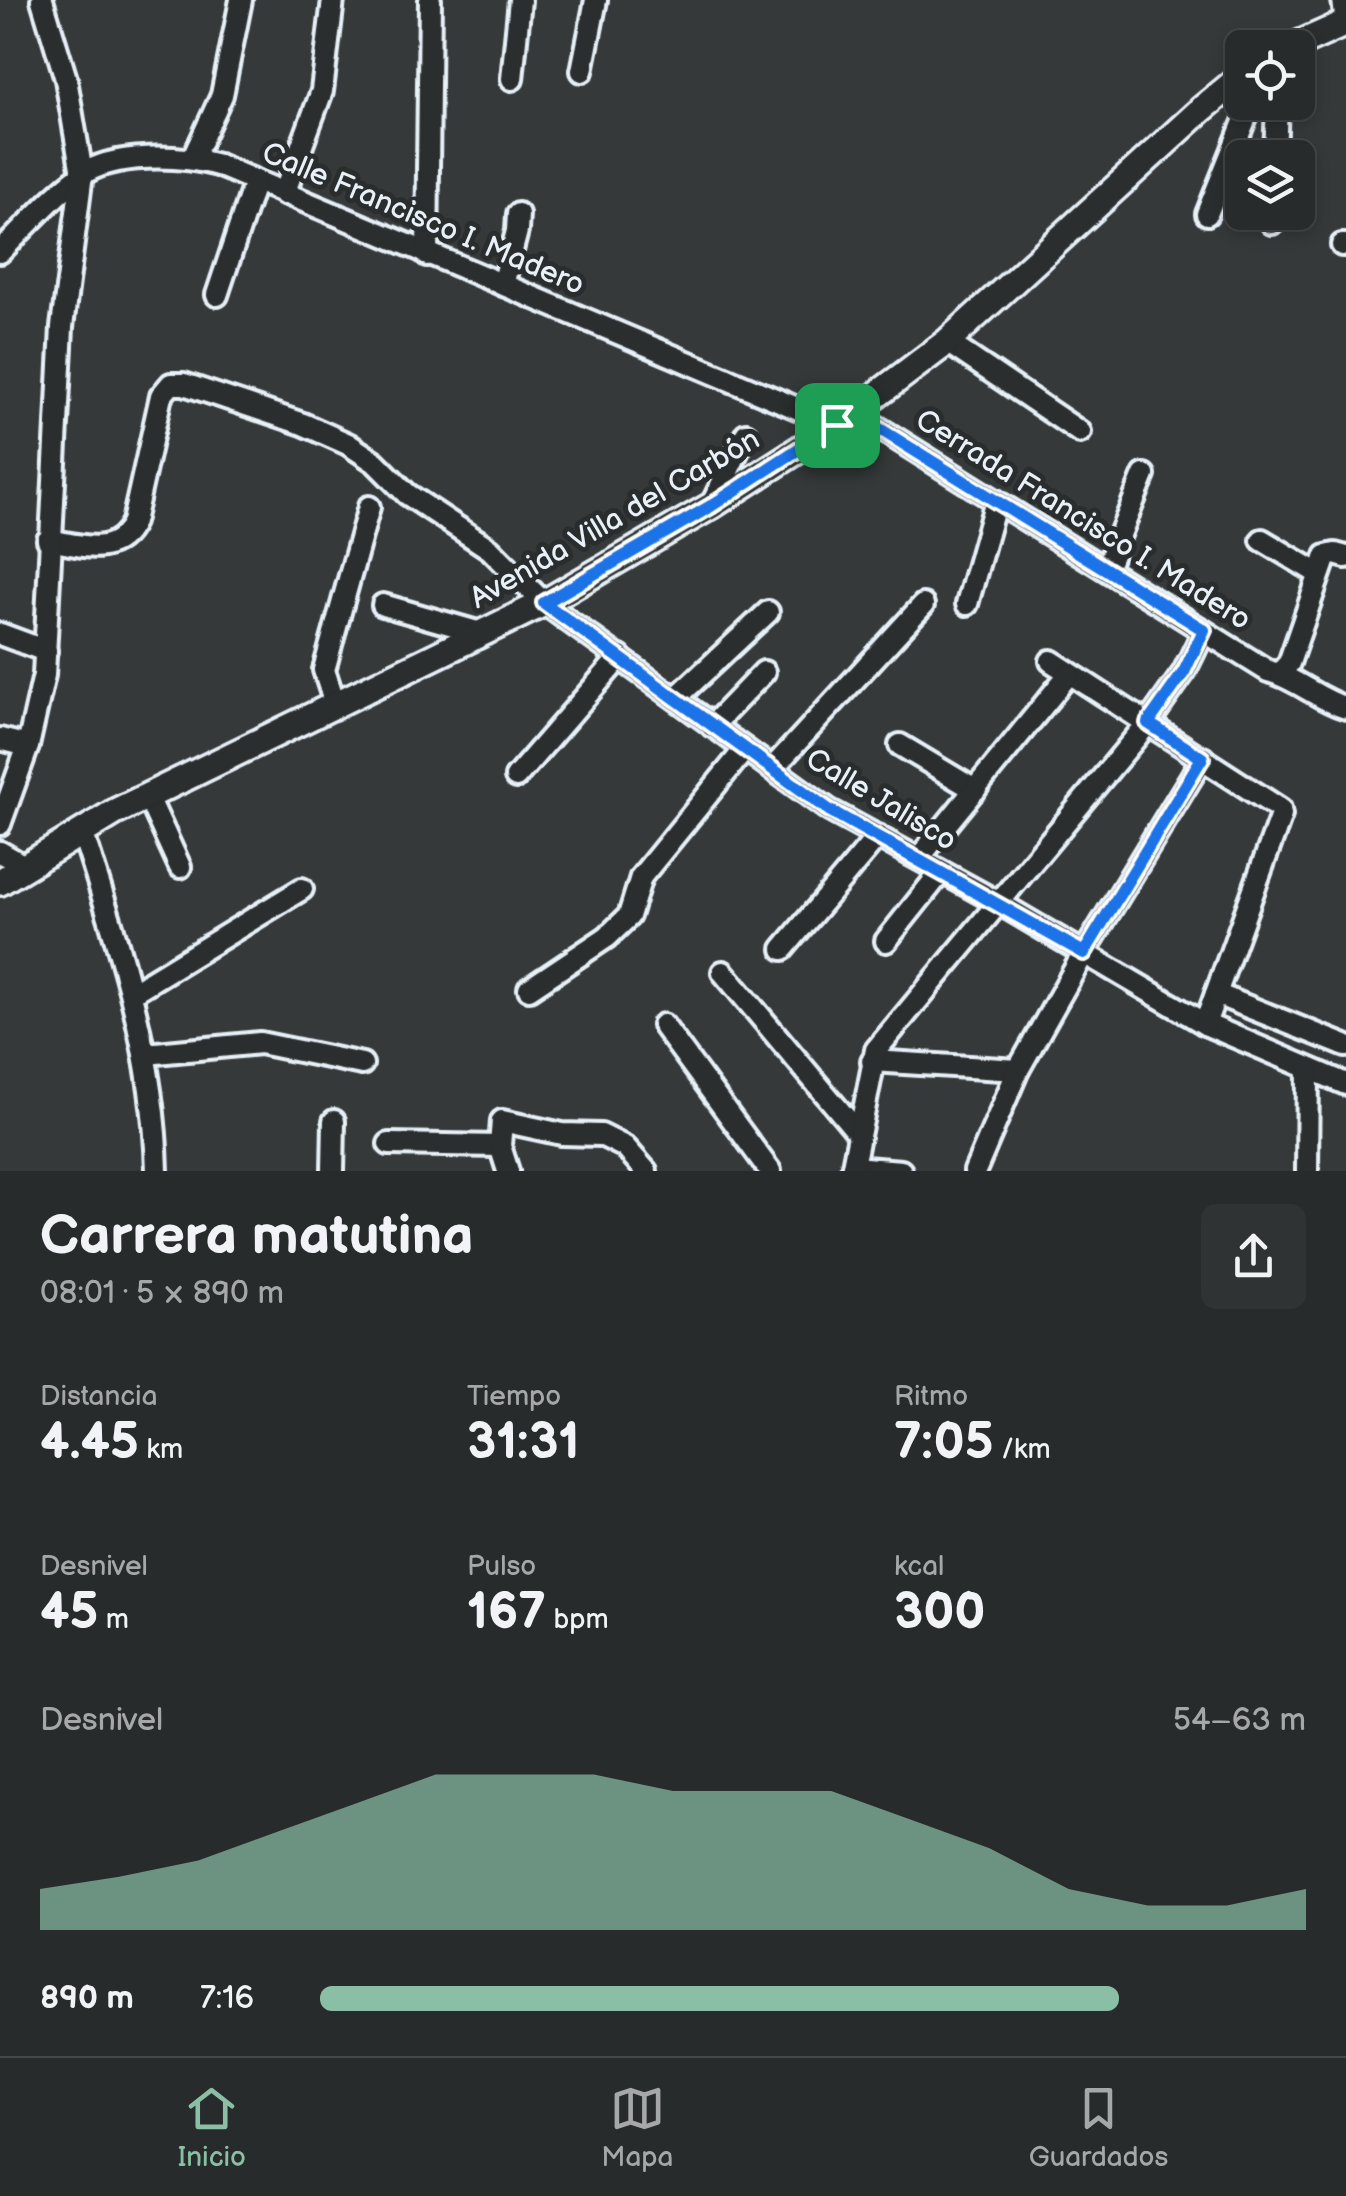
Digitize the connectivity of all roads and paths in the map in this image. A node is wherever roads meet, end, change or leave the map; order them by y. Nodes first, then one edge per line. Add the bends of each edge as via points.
1 (42, 0) edge
2 (241, 0) edge
3 (333, 0) edge
4 (430, 0) edge
5 (520, 0) edge
6 (596, 0) edge
7 (1343, 0) edge
8 (1346, 24) edge
9 (1315, 37) edge
10 (582, 71) dead end
11 (512, 79) dead end
12 (1225, 90) edge
13 (1245, 120) edge
14 (193, 158) junction
15 (82, 174) junction
16 (254, 181) junction
17 (284, 194) junction
18 (518, 214) dead end
19 (1208, 214) dead end
20 (0, 252) edge
21 (426, 255) junction
22 (503, 286) junction
23 (218, 295) dead end
24 (947, 342) junction
25 (846, 419) junction
26 (1080, 432) dead end
27 (746, 434) dead end
28 (1144, 475) dead end
29 (996, 501) junction
30 (711, 506) junction
31 (369, 507) dead end
32 (48, 540) junction
33 (1262, 540) dead end
34 (1331, 562) edge
35 (1106, 569) junction
36 (544, 603) junction
37 (968, 604) dead end
38 (383, 605) dead end
39 (923, 606) dead end
40 (768, 612) dead end
41 (1204, 630) junction
42 (481, 633) junction
43 (0, 634) edge
44 (46, 651) junction
45 (620, 656) junction
46 (1051, 661) dead end
47 (764, 672) dead end
48 (1281, 672) junction
49 (1070, 674) junction
50 (676, 698) junction
51 (336, 707) junction
52 (1346, 708) edge
53 (1148, 723) junction
54 (712, 726) junction
55 (0, 739) edge
56 (900, 745) dead end
57 (28, 746) junction
58 (744, 749) junction
59 (1202, 758) junction
60 (772, 769) junction
61 (516, 777) dead end
62 (976, 790) junction
63 (148, 797) junction
64 (0, 824) edge
65 (82, 831) junction
66 (878, 836) junction
67 (0, 852) edge
68 (919, 858) junction
69 (24, 866) junction
70 (180, 868) dead end
71 (941, 872) junction
72 (0, 882) edge
73 (302, 889) dead end
74 (999, 902) junction
75 (886, 941) dead end
76 (782, 949) dead end
77 (1084, 953) junction
78 (723, 972) dead end
79 (529, 989) dead end
80 (133, 992) junction
81 (1216, 994) junction
82 (1205, 1024) junction
83 (663, 1025) dead end
84 (1346, 1046) edge
85 (146, 1054) junction
86 (872, 1061) junction
87 (362, 1064) dead end
88 (1308, 1069) junction
89 (1018, 1070) junction
90 (1346, 1084) edge
91 (334, 1121) dead end
92 (859, 1134) junction
93 (388, 1144) dead end
94 (500, 1146) junction
95 (852, 1169) edge
96 (157, 1171) edge
97 (334, 1171) edge
98 (508, 1171) edge
99 (646, 1171) edge
100 (770, 1171) edge
101 (902, 1171) edge
102 (975, 1171) edge
103 (1306, 1171) edge

1 - 15 street via 66,79
2 - 14 street via 222,96
3 - 17 street via 322,91
4 - 21 street
5 - 11 street
6 - 10 street
7 - 8 street
8 - 9 main road
12 - 24 main road, Avenida Villa del Carbón
13 - 19 street
14 - 15 street, Calle Francisco I. Madero via 142,159
14 - 16 street, Calle Francisco I. Madero
15 - 20 street, Calle Francisco I. Madero
15 - 32 street via 62,327
16 - 17 street, Calle Francisco I. Madero
16 - 23 street
17 - 21 street, Calle Francisco I. Madero
18 - 22 street
21 - 22 street, Calle Francisco I. Madero
22 - 25 street, Calle Francisco I. Madero
24 - 25 main road, Avenida Villa del Carbón
24 - 26 street
25 - 29 street, Cerrada Francisco I. Madero
25 - 30 main road, Avenida Villa del Carbón
27 - 30 street
28 - 35 street
29 - 35 street, Cerrada Francisco I. Madero
29 - 37 street
30 - 36 main road, Avenida Villa del Carbón
31 - 51 street via 324,670
32 - 36 street, Calle Jalisco via 101,548 129,531 162,396 179,383 332,435 490,549
32 - 44 street
33 - 34 street
34 - 48 street
35 - 41 street, Cerrada Francisco I. Madero
36 - 42 main road, Avenida Villa del Carbón
36 - 45 street, Calle Jalisco
38 - 42 street
39 - 60 street
40 - 50 street
41 - 48 street, Cerrada Francisco I. Madero via 1268,671
41 - 53 street
42 - 51 main road, Avenida Villa del Carbón
43 - 44 street
44 - 57 street
45 - 50 street, Calle Jalisco
45 - 61 street
46 - 49 street
47 - 54 street
48 - 52 street, Cerrada Francisco I. Madero
49 - 53 street
49 - 62 street
50 - 54 street, Calle Jalisco
51 - 63 main road, Avenida Villa del Carbón
53 - 59 street
53 - 74 street
54 - 58 street, Calle Jalisco
55 - 57 street
56 - 62 street
57 - 64 street
58 - 60 street, Calle Jalisco
58 - 79 street via 640,877 629,916
59 - 77 street
59 - 81 street via 1276,804 1281,815
60 - 66 street, Calle Jalisco
62 - 68 street
63 - 65 main road, Avenida Villa del Carbón
63 - 70 street
65 - 69 main road, Avenida Villa del Carbón
65 - 80 street
66 - 68 street, Calle Jalisco
66 - 76 street
67 - 69 street
68 - 71 street, Calle Jalisco
69 - 72 main road, Avenida Villa del Carbón
71 - 74 street, Calle Jalisco
71 - 75 street
73 - 80 street
74 - 77 street, Calle Jalisco
74 - 86 street
77 - 82 street, Calle Jalisco
77 - 89 street
78 - 92 street
80 - 85 street
81 - 82 street
81 - 84 street
82 - 88 street, Calle Jalisco
83 - 100 street
85 - 87 street via 260,1044
85 - 96 street
86 - 89 street
86 - 92 street
88 - 90 street, Calle Jalisco
88 - 103 street
89 - 102 street
91 - 97 street
92 - 95 street
93 - 94 street
94 - 98 street
94 - 99 street via 502,1121 562,1134 601,1134 624,1146
95 - 101 street

